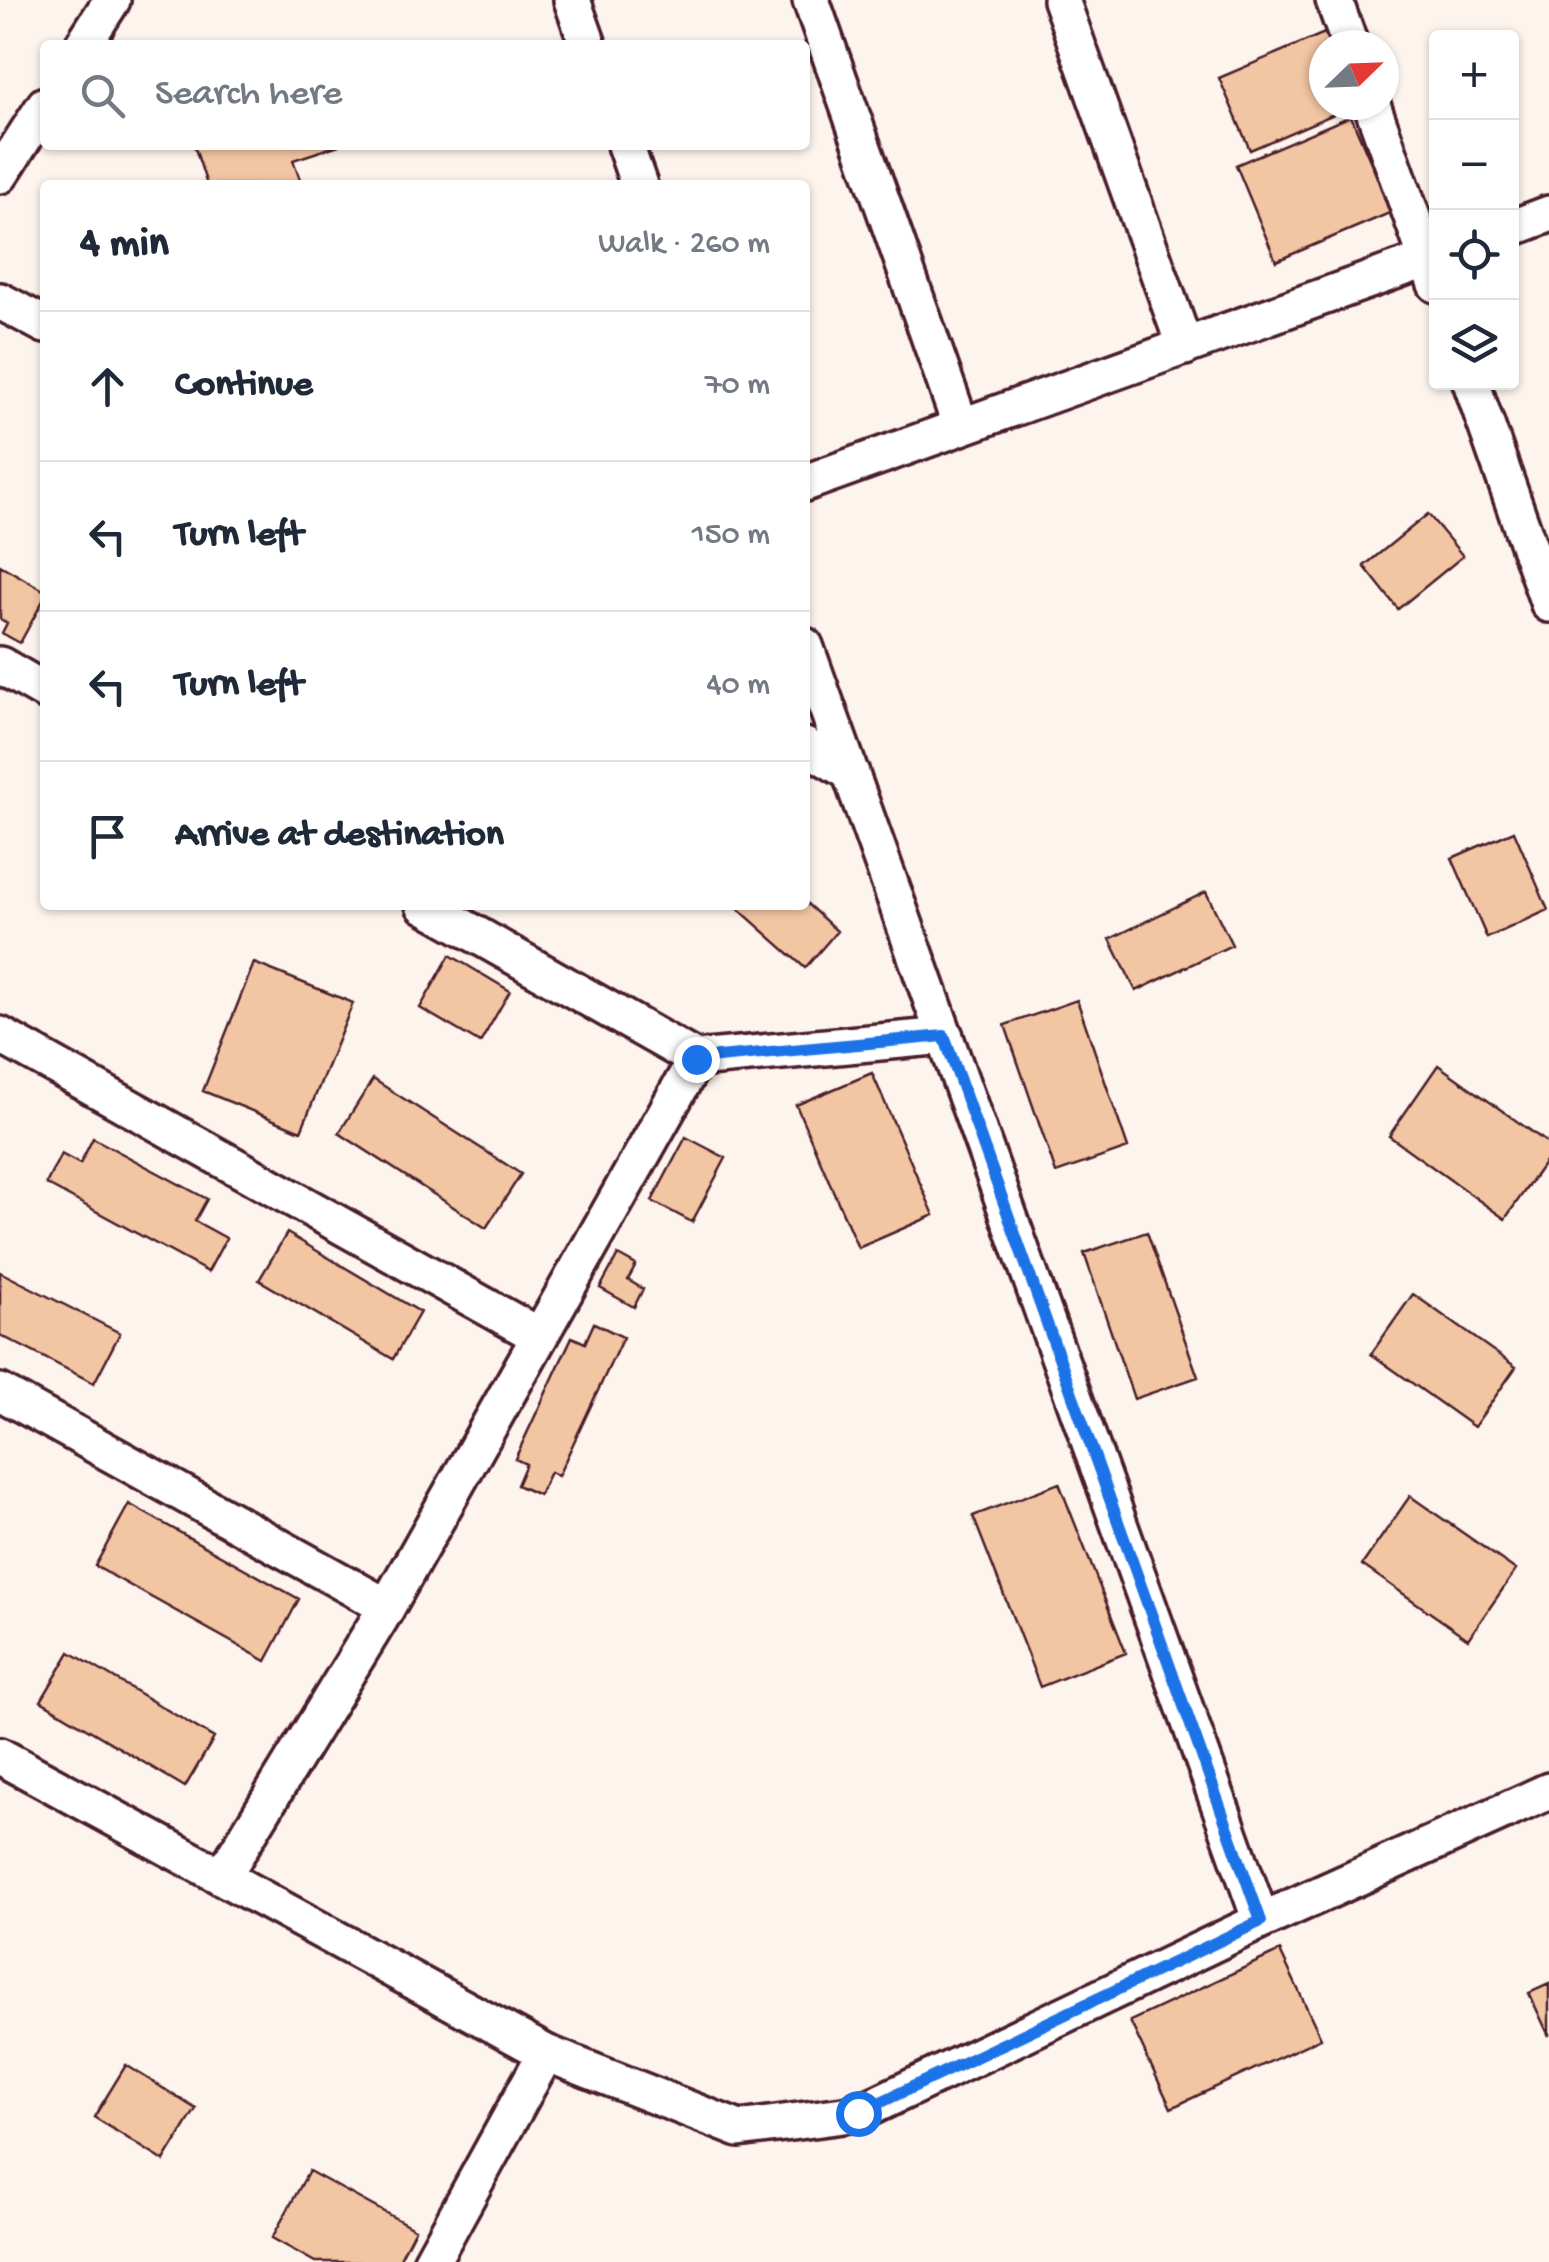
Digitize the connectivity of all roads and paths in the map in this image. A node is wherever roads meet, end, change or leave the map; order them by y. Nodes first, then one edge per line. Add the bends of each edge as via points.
1 (112, 0) edge
2 (572, 0) edge
3 (811, 0) edge
4 (1060, 0) edge
5 (1334, 0) edge
6 (1345, 30) edge
7 (87, 40) edge
8 (586, 40) edge
9 (40, 113) edge
10 (1378, 120) edge
11 (627, 150) edge
12 (0, 175) edge
13 (637, 180) edge
14 (1549, 214) edge
15 (1519, 225) edge
16 (1429, 254) edge
17 (1429, 269) edge
18 (0, 302) edge
19 (40, 322) edge
20 (1185, 347) junction
21 (1474, 390) edge
22 (961, 427) junction
23 (810, 481) edge
24 (1549, 604) edge
25 (810, 660) edge
26 (0, 665) edge
27 (40, 688) edge
28 (810, 749) edge
29 (851, 773) junction
30 (433, 910) edge
31 (0, 1035) edge
32 (944, 1036) junction
33 (696, 1059) junction
34 (539, 1336) junction
35 (0, 1392) edge
36 (386, 1607) junction
37 (0, 1756) edge
38 (1548, 1789) edge
39 (222, 1877) junction
40 (1261, 1921) junction
41 (546, 2053) junction
42 (431, 2262) edge

1 - 7 street
2 - 8 street
3 - 22 street
4 - 20 street
5 - 6 street
9 - 12 street
10 - 16 street
11 - 13 street
14 - 15 street
17 - 20 street
18 - 19 street
20 - 22 street
21 - 24 street
22 - 23 street
25 - 29 street
26 - 27 street
28 - 29 street
29 - 32 street
30 - 33 street
31 - 34 street
32 - 33 street
32 - 40 street
33 - 34 street
34 - 36 street
35 - 36 street
36 - 39 street
37 - 39 street
38 - 40 street
39 - 41 street
40 - 41 street via 858,2113 738,2129
41 - 42 street

